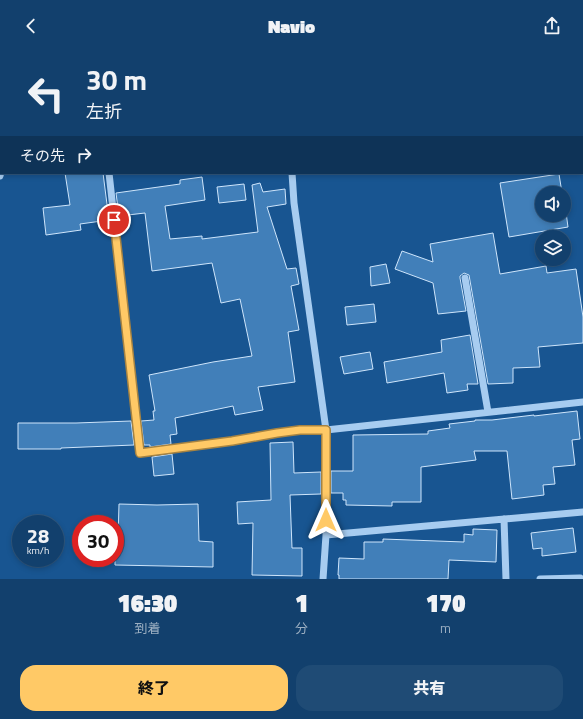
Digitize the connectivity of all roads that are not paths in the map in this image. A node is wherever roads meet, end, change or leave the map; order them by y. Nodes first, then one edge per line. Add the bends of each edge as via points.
1 (109, 174) edge
2 (292, 174) edge
3 (465, 278) dead end
4 (583, 402) edge
5 (488, 412) junction
6 (326, 430) junction
7 (583, 512) edge
8 (504, 519) junction
9 (326, 535) junction
10 (580, 578) edge
11 (323, 579) edge
12 (506, 579) edge
13 (540, 579) edge

1 - 6 street via 140,453 300,430
2 - 6 street
3 - 5 street
4 - 5 street
5 - 6 street
6 - 9 street
7 - 8 street
8 - 9 street
8 - 12 street
9 - 11 street
10 - 13 street

